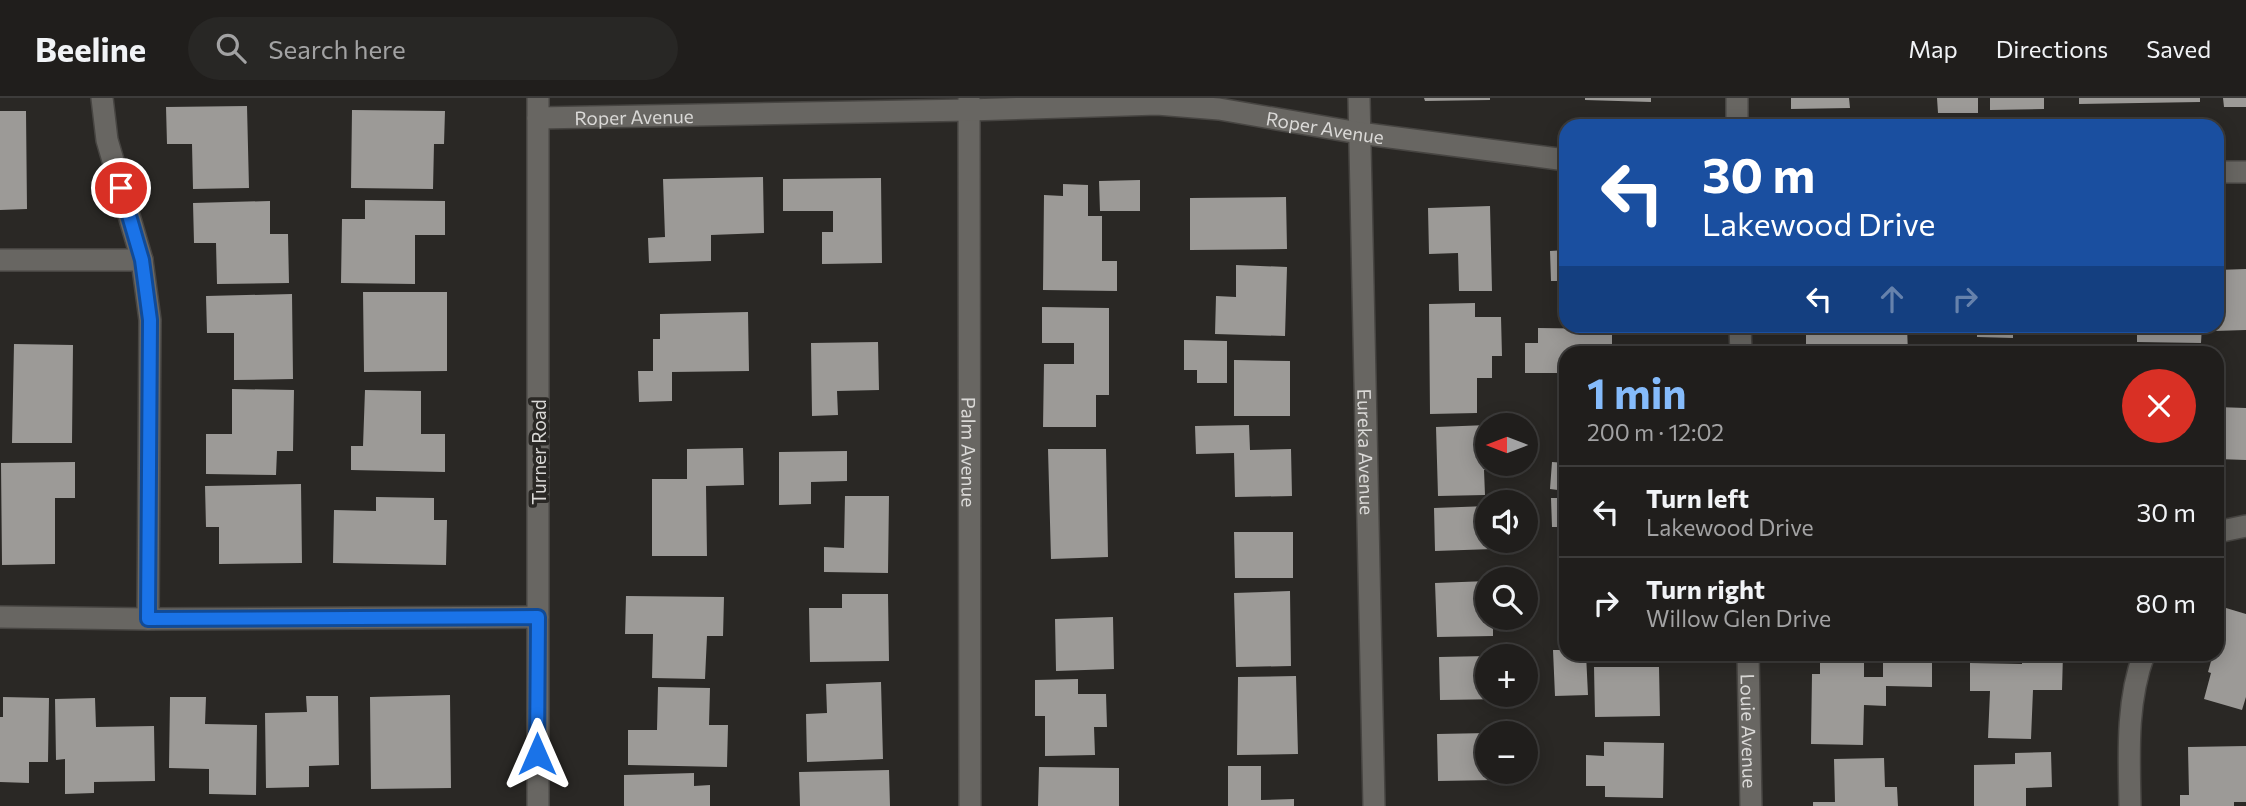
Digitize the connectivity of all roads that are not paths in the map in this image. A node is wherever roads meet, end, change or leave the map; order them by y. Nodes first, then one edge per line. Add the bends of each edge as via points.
1 (102, 98) edge
2 (1359, 98) edge
3 (1737, 98) edge
4 (969, 104) edge
5 (538, 108) edge
6 (1737, 119) edge
7 (1359, 133) junction
8 (1559, 159) edge
9 (2224, 172) edge
10 (2246, 172) edge
11 (0, 260) edge
12 (142, 260) junction
13 (2246, 526) edge
14 (2224, 531) edge
15 (0, 617) edge
16 (538, 617) junction
17 (148, 619) junction
18 (1748, 661) edge
19 (2142, 661) edge
20 (538, 806) edge
21 (970, 806) edge
22 (1374, 806) edge
23 (1751, 806) edge
24 (2130, 806) edge

1 - 12 street via 107,140
2 - 7 street, Eureka Avenue
3 - 6 street
4 - 5 street, Roper Avenue
4 - 7 street, Roper Avenue via 1219,108
4 - 21 street, Palm Avenue
5 - 16 street, Turner Road
7 - 8 street, Roper Avenue
7 - 22 street, Eureka Avenue
9 - 10 street
11 - 12 street
12 - 17 street via 150,320
13 - 14 street
15 - 17 street
16 - 17 street
16 - 20 street, Turner Road
18 - 23 street, Louie Avenue
19 - 24 street via 2129,729

